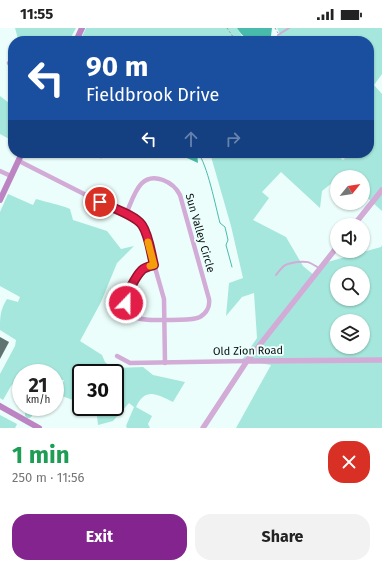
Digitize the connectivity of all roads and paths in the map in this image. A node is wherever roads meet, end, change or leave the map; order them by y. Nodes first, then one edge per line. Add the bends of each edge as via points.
1 (289, 28) edge
2 (278, 35) dead end
3 (20, 158) edge
4 (19, 161) junction
5 (0, 171) edge
6 (11, 176) junction
7 (382, 190) edge
8 (0, 200) edge
9 (126, 214) junction
10 (360, 218) edge
11 (330, 256) edge
12 (154, 265) junction
13 (320, 268) junction
14 (276, 275) dead end
15 (165, 320) junction
16 (117, 356) dead end
17 (382, 360) edge
18 (247, 361) junction
19 (165, 363) junction
20 (0, 406) edge
21 (30, 426) edge
22 (39, 428) edge
23 (203, 428) edge

1 - 2 lane
3 - 4 main road
4 - 6 main road
4 - 9 street
5 - 6 street
6 - 8 main road
7 - 10 street
9 - 12 street via 144,228
9 - 15 street, Sun Valley Circle via 138,188 146,180 155,178 168,182 180,195 210,304 207,311 198,318
11 - 13 street
12 - 15 street via 164,299
12 - 15 street via 140,272 127,295 126,306 129,313 136,318
13 - 14 lane via 306,261 291,262
13 - 18 street
15 - 19 street
16 - 19 street, Old Zion Road via 130,363
17 - 18 street, Old Zion Road
18 - 19 street, Old Zion Road
18 - 23 street
20 - 21 main road
21 - 22 main road

